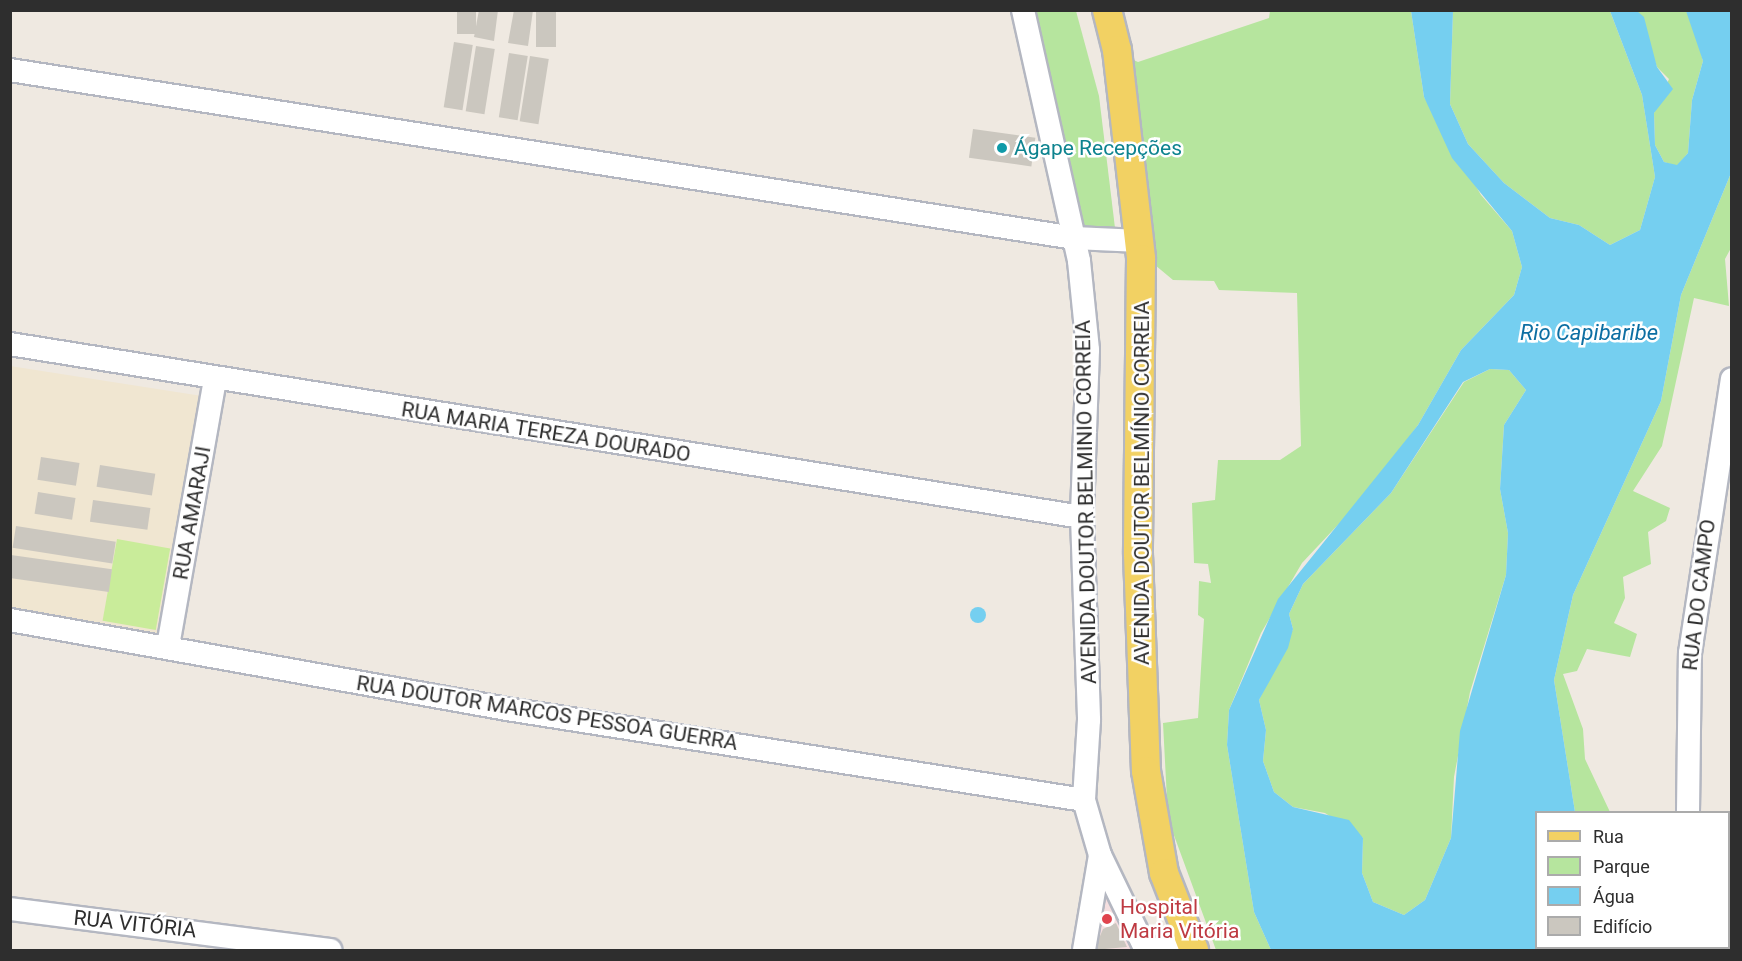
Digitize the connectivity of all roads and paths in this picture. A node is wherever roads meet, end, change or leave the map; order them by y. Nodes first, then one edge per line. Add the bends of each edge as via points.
1 (1023, 10) edge
2 (1107, 10) edge
3 (10, 70) edge
4 (1074, 238) junction
5 (1140, 241) junction
6 (10, 344) edge
7 (1731, 379) edge
8 (215, 380) junction
9 (1723, 483) edge
10 (1082, 517) junction
11 (10, 620) edge
12 (168, 646) junction
13 (1084, 800) junction
14 (1688, 811) edge
15 (1100, 855) junction
16 (10, 909) edge
17 (1190, 943) edge
18 (330, 951) edge
19 (1084, 951) edge
20 (1146, 951) edge
21 (1156, 951) edge

1 - 4 street, AVENIDA DOUTOR BELMINIO CORREIA
2 - 5 main road, AVENIDA DOUTOR BELMÍNIO CORREIA via 1117,50
3 - 4 street
4 - 5 street
4 - 10 street, AVENIDA DOUTOR BELMINIO CORREIA via 1088,350
5 - 17 main road, AVENIDA DOUTOR BELMÍNIO CORREIA via 1138,554 1146,771 1164,873
6 - 8 street, RUA MARIA TEREZA DOURADO
7 - 9 street, RUA DO CAMPO
8 - 10 street, RUA MARIA TEREZA DOURADO
8 - 12 street, RUA AMARAJI
9 - 14 street, RUA DO CAMPO via 1687,693
10 - 13 street, AVENIDA DOUTOR BELMINIO CORREIA via 1089,720
11 - 12 street, RUA DOUTOR MARCOS PESSOA GUERRA
12 - 13 street, RUA DOUTOR MARCOS PESSOA GUERRA via 507,709
13 - 15 street, AVENIDA DOUTOR BELMINIO CORREIA
15 - 19 street
15 - 20 street, AVENIDA DOUTOR BELMINIO CORREIA
16 - 18 street, RUA VITÓRIA
17 - 21 street

